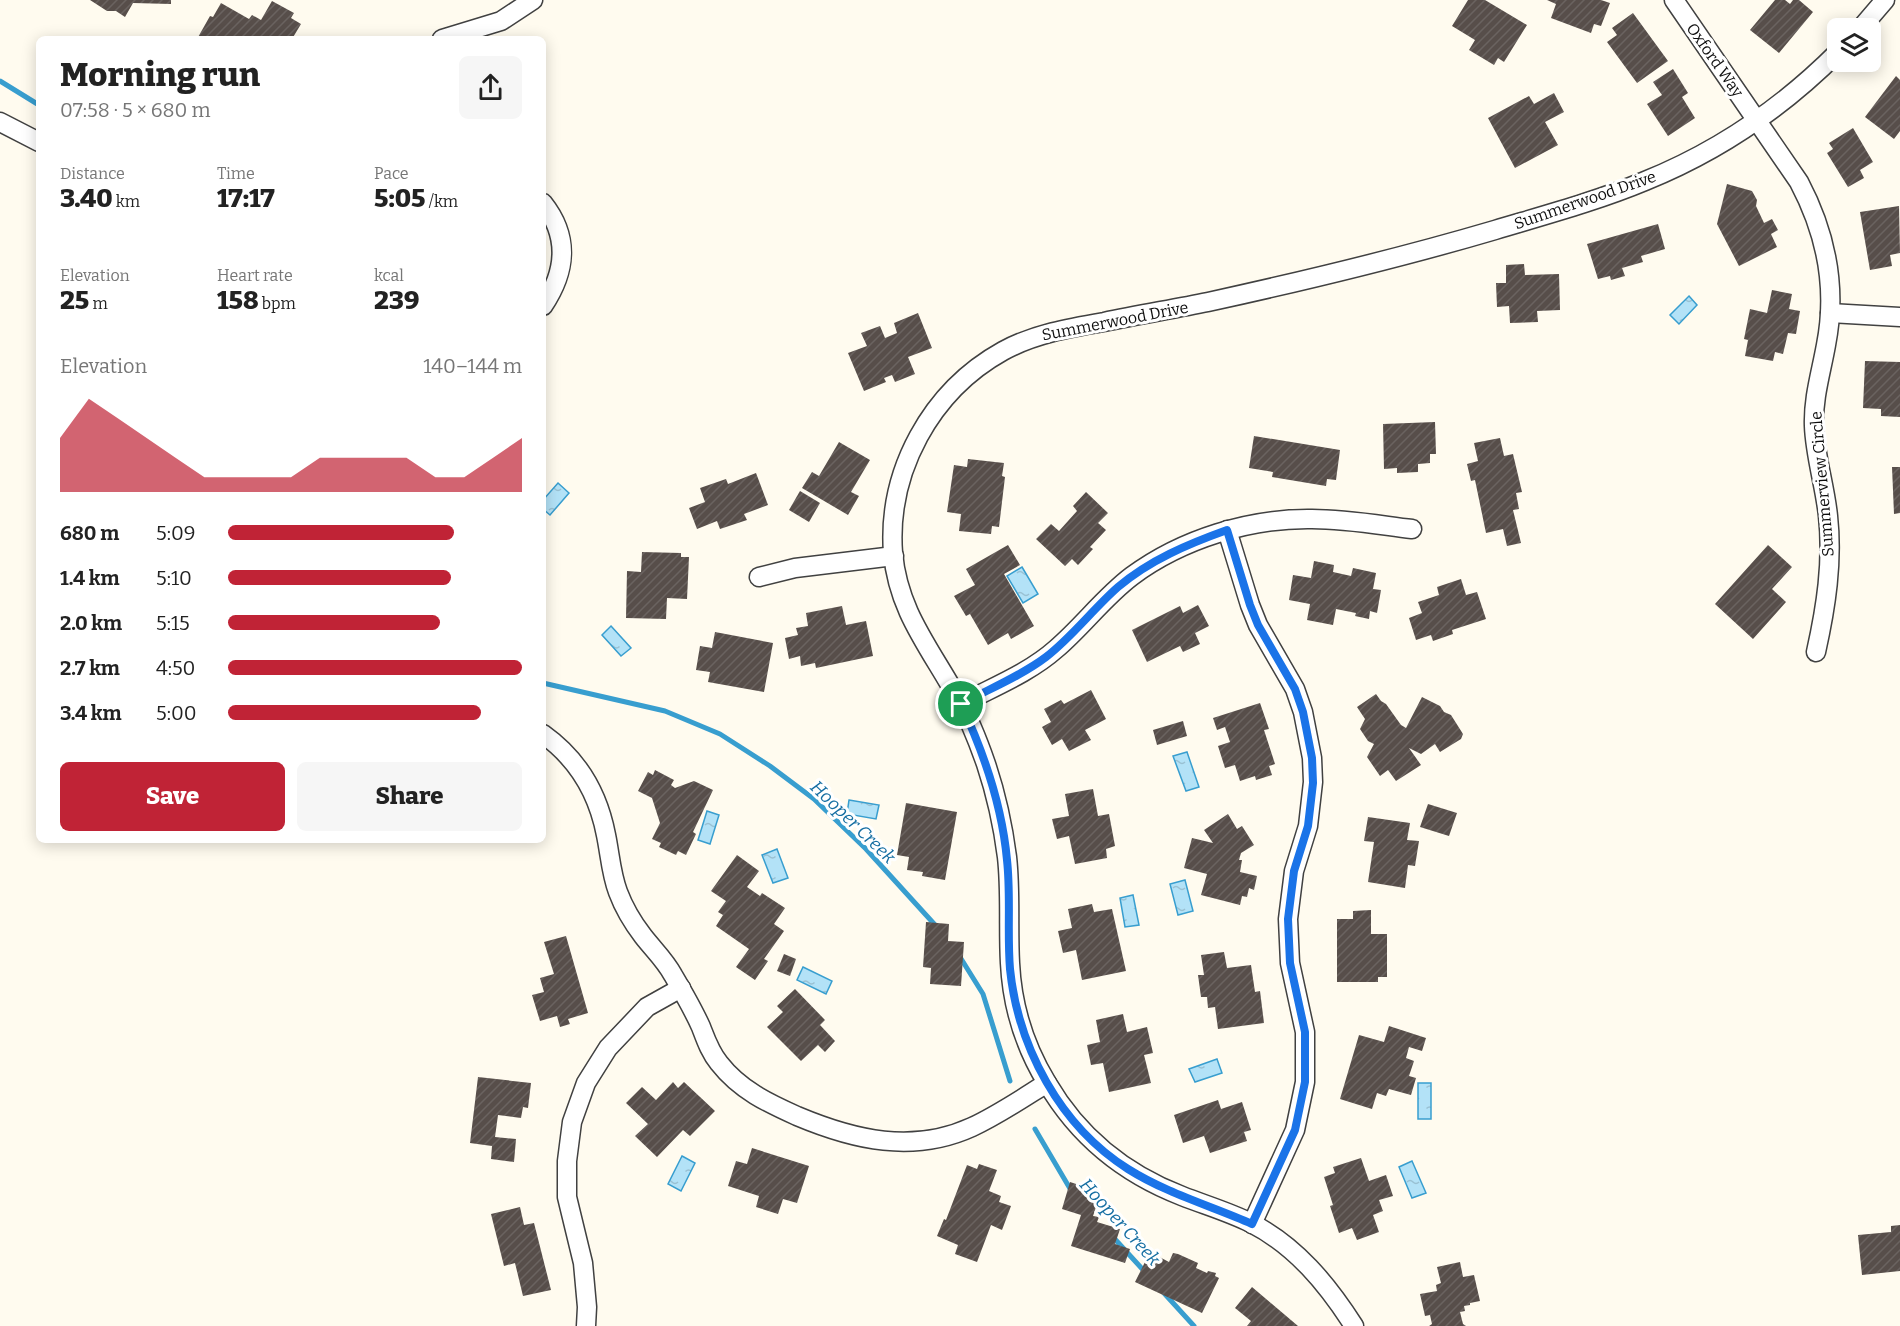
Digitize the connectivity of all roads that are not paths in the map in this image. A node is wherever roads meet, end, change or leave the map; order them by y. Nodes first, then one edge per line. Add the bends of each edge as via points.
1 (533, 0) edge
2 (1674, 0) edge
3 (1885, 0) edge
4 (1870, 18) edge
5 (452, 36) edge
6 (1827, 62) edge
7 (1756, 120) junction
8 (0, 122) edge
9 (36, 140) edge
10 (546, 207) edge
11 (546, 301) edge
12 (1830, 313) junction
13 (1900, 317) edge
14 (1412, 529) dead end
15 (1227, 530) junction
16 (894, 556) junction
17 (759, 577) dead end
18 (1816, 652) dead end
19 (961, 704) junction
20 (546, 736) edge
21 (681, 988) junction
22 (1047, 1083) junction
23 (1252, 1224) junction
24 (586, 1326) edge
25 (1354, 1326) edge

1 - 5 street via 501,21
2 - 7 street, Oxford Way
3 - 4 street
6 - 7 street, Summerwood Drive
7 - 12 street, Summerview Circle via 1810,202 1828,261
7 - 16 street, Summerwood Drive via 1704,153 1648,180 1456,242 1325,277 1059,330 1016,344 981,364 931,414 908,458 900,484
8 - 9 street
10 - 11 street via 561,240 562,265
12 - 13 street
12 - 18 street, Summerview Circle via 1814,408 1830,541 1827,595
14 - 15 street via 1310,519
15 - 19 street via 1151,564 1118,587 1042,660
15 - 23 street via 1258,625 1299,701 1309,735 1313,783 1288,919 1290,963 1305,1032 1305,1082 1295,1130
16 - 17 street via 795,568
16 - 19 street, Summerwood Drive via 898,584 910,618
19 - 22 street, Summerwood Drive via 985,761 1001,824 1007,859 1013,994 1028,1043
20 - 21 street via 567,754 589,785 599,806 618,892 632,920
21 - 22 street via 710,1050 740,1085 776,1107 852,1136 903,1142 953,1134 993,1116
21 - 24 street via 647,1007 608,1047 586,1083 572,1122 567,1197 583,1263
22 - 23 street, Summerwood Drive via 1082,1131 1126,1168 1151,1183
23 - 25 street, Summerwood Drive via 1299,1256 1335,1296

